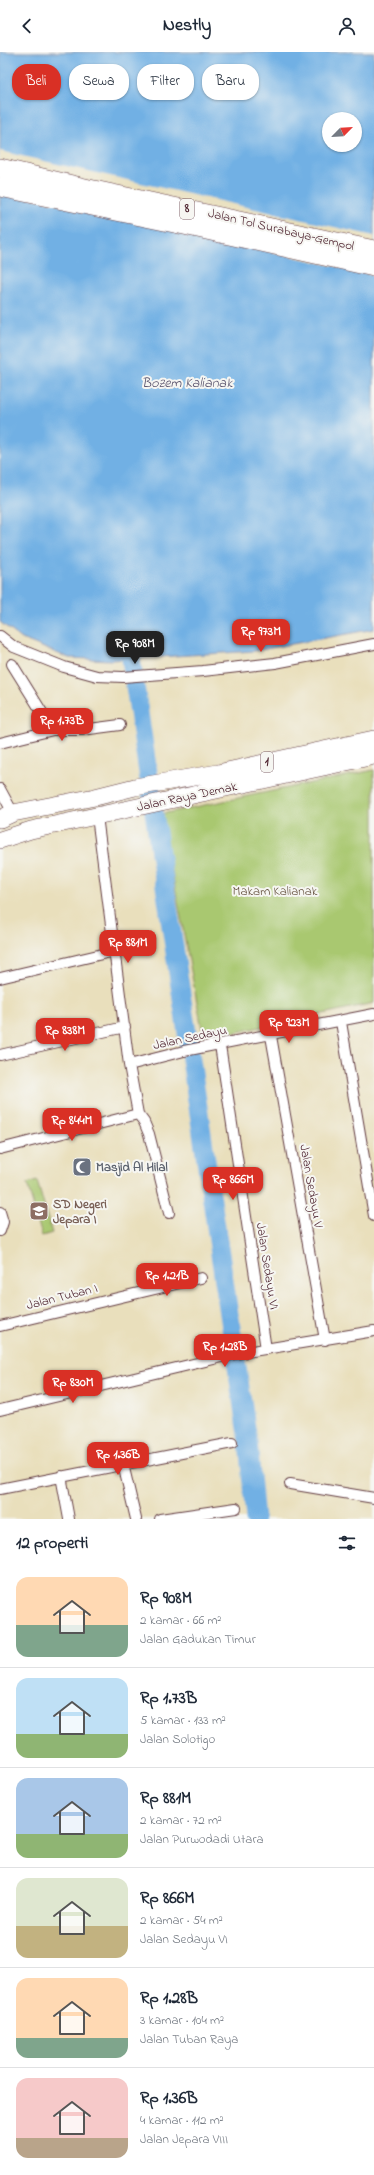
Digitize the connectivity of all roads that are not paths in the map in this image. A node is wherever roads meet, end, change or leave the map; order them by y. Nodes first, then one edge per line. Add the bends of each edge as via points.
1 (0, 168) edge
2 (0, 187) edge
3 (374, 250) edge
4 (374, 267) edge
5 (0, 636) edge
6 (374, 644) edge
7 (12, 664) dead end
8 (120, 725) dead end
9 (53, 730) junction
10 (374, 739) edge
11 (0, 743) edge
12 (374, 756) edge
13 (237, 777) junction
14 (0, 788) edge
15 (7, 816) edge
16 (97, 816) junction
17 (0, 840) edge
18 (115, 951) junction
19 (0, 978) edge
20 (374, 1014) edge
21 (342, 1022) junction
22 (125, 1027) junction
23 (271, 1036) junction
24 (220, 1045) junction
25 (0, 1055) edge
26 (129, 1065) junction
27 (138, 1114) junction
28 (0, 1149) edge
29 (0, 1212) edge
30 (169, 1213) dead end
31 (374, 1216) edge
32 (0, 1230) edge
33 (201, 1278) dead end
34 (0, 1326) edge
35 (374, 1331) edge
36 (325, 1340) junction
37 (266, 1349) junction
38 (0, 1410) edge
39 (232, 1443) dead end
40 (123, 1464) junction
41 (61, 1476) junction
42 (290, 1484) dead end
43 (0, 1489) edge
44 (374, 1498) edge
45 (236, 1508) dead end
46 (69, 1519) edge
47 (136, 1519) edge
48 (160, 1519) edge

1 - 3 highway, Jalan Tol Surabaya–Gempol / 8
2 - 4 highway, Jalan Tol Surabaya–Gempol / 8
5 - 6 street via 14,647 64,667 97,676 122,677 275,663
7 - 9 street
8 - 9 street via 82,730
9 - 11 street
10 - 13 highway, Jalan Raya Demak / 1
12 - 13 highway, Jalan Raya Demak / 1
13 - 15 highway, Jalan Raya Demak / 1 via 159,782
13 - 16 highway, Jalan Raya Demak / 1 via 162,802
14 - 15 street
16 - 17 highway, Jalan Raya Demak / 1 via 31,830
16 - 18 street
18 - 19 street
18 - 22 street
20 - 21 street, Jalan Sedayu
21 - 23 street, Jalan Sedayu
21 - 31 street
22 - 25 street
22 - 26 street
23 - 24 street, Jalan Sedayu
23 - 36 street, Jalan Sedayu V
24 - 26 street, Jalan Sedayu
24 - 37 street, Jalan Sedayu VI
26 - 27 street
27 - 28 street
27 - 30 street via 149,1134
29 - 32 street via 3,1222
33 - 34 street, Jalan Tuban I
35 - 36 street
36 - 37 street
37 - 38 street via 235,1354
39 - 40 street
40 - 41 street
40 - 47 street
41 - 43 street
41 - 46 street
42 - 44 street
45 - 48 street

